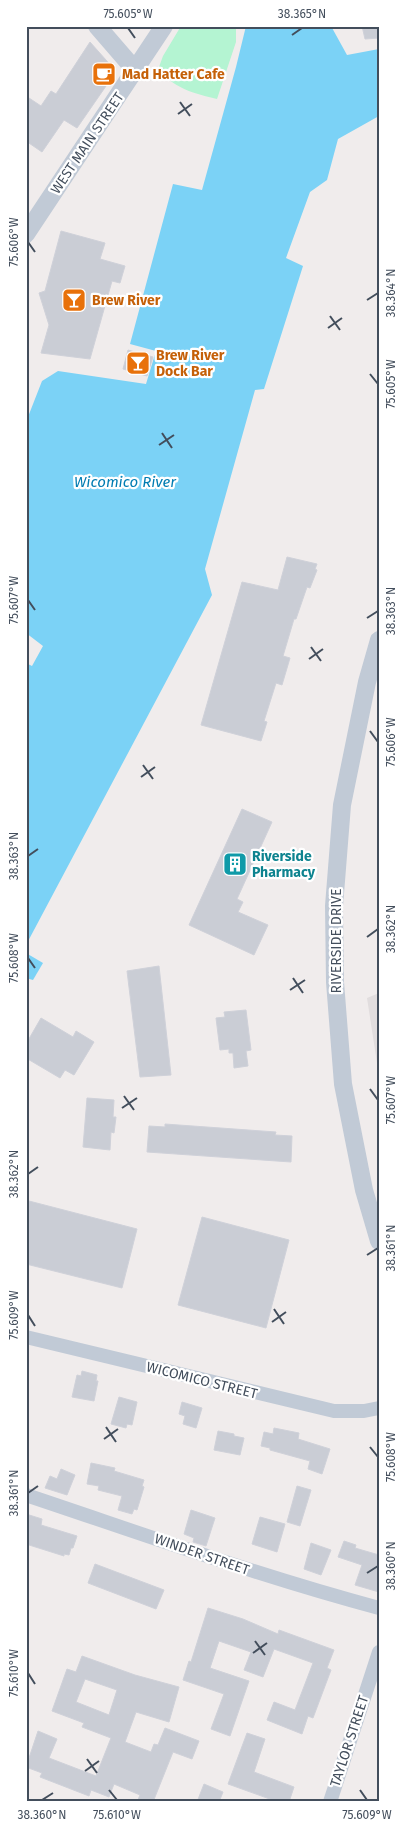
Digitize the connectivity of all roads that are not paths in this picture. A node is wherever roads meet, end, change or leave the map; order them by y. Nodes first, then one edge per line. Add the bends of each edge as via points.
1 (97, 26) edge
2 (164, 26) edge
3 (136, 70) junction
4 (26, 234) edge
5 (379, 640) edge
6 (379, 1241) edge
7 (26, 1337) edge
8 (379, 1408) edge
9 (26, 1494) edge
10 (379, 1608) edge
11 (379, 1652) edge
12 (330, 1802) edge

1 - 3 street
2 - 3 street, WEST MAIN STREET
3 - 4 street, WEST MAIN STREET
5 - 6 street, RIVERSIDE DRIVE via 367,682 342,805 334,906 335,982 343,1084 364,1190
7 - 8 street, WICOMICO STREET via 334,1411
9 - 10 street, WINDER STREET via 320,1593
11 - 12 street, TAYLOR STREET

